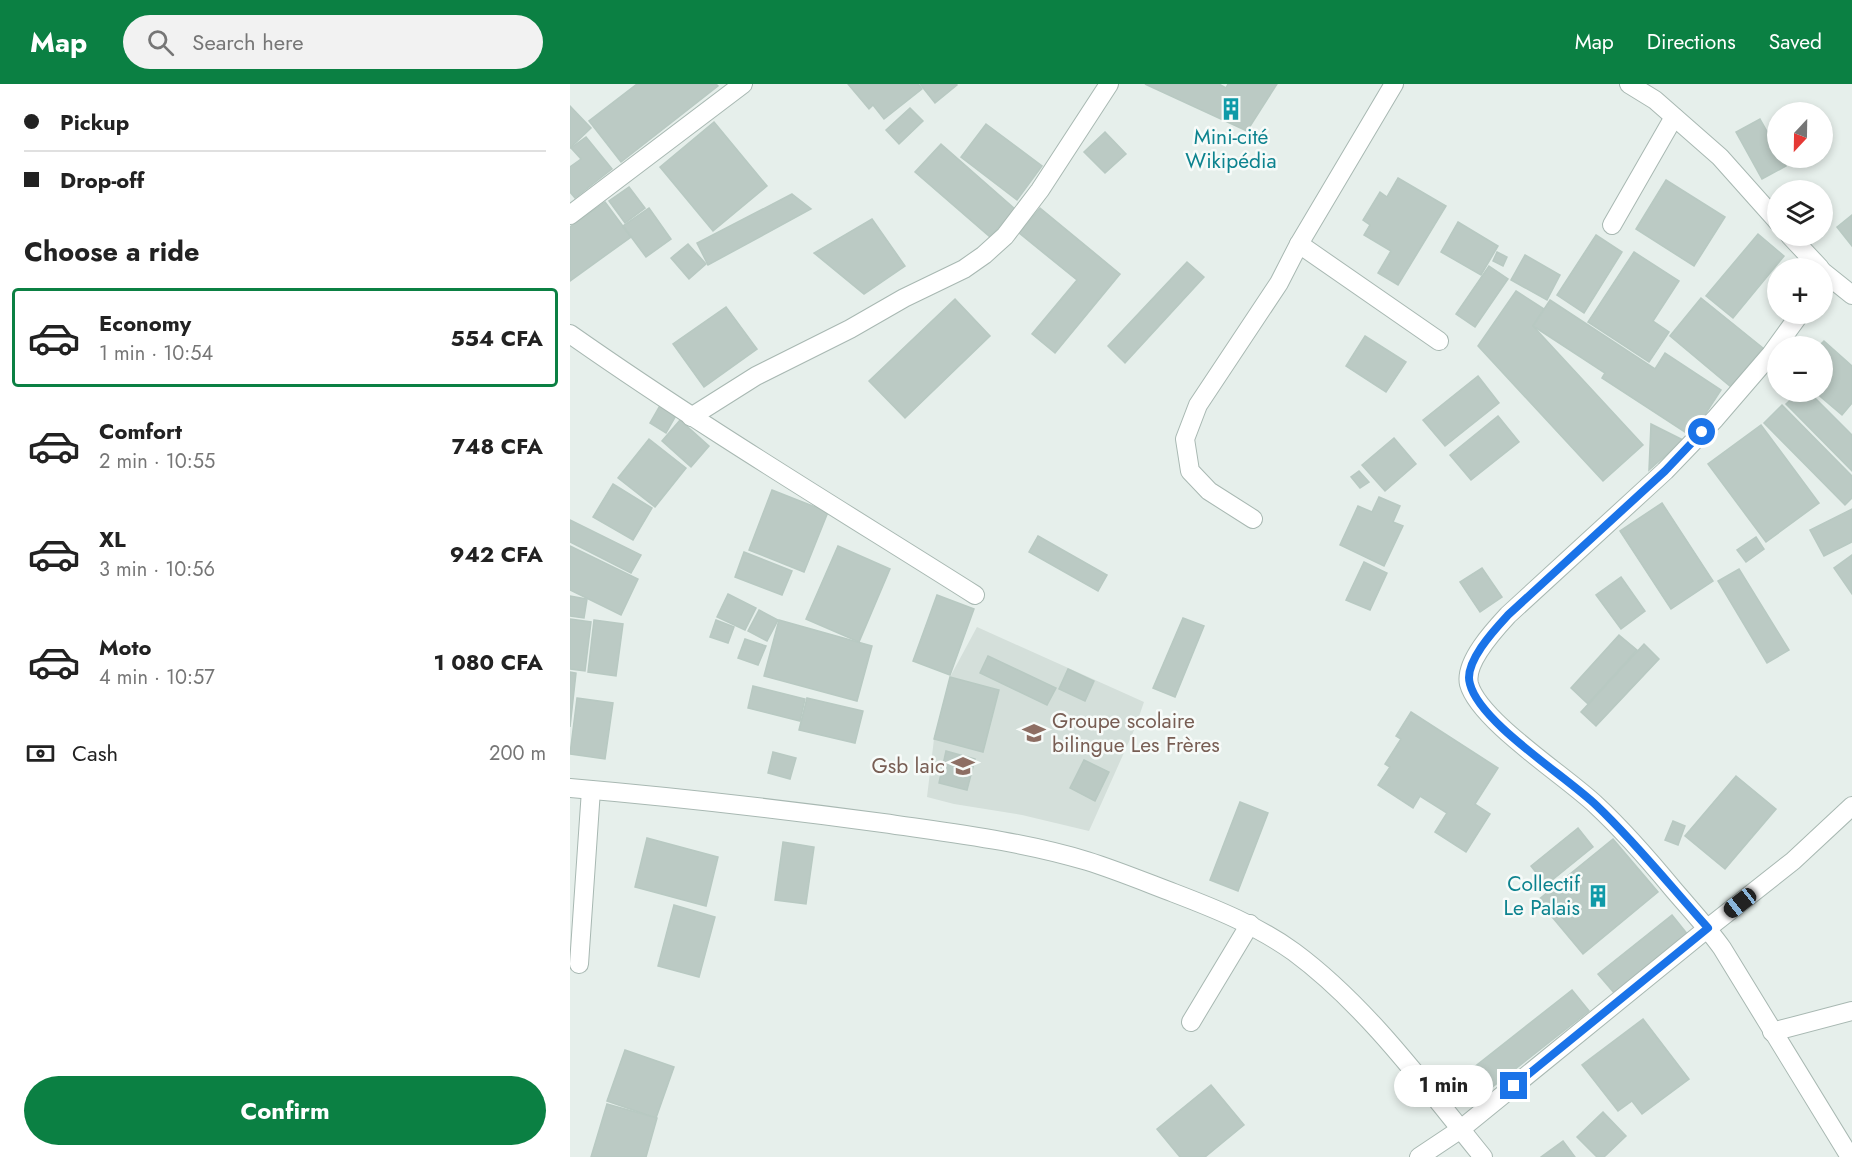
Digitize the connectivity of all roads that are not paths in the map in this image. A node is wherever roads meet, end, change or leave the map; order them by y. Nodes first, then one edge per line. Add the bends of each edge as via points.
1 (742, 84) edge
2 (1108, 84) edge
3 (1394, 84) edge
4 (1629, 84) edge
5 (1674, 117) junction
6 (1767, 210) edge
7 (570, 216) edge
8 (1612, 225) dead end
9 (1299, 244) junction
10 (1799, 246) edge
11 (1809, 258) edge
12 (1833, 281) edge
13 (1852, 295) edge
14 (1792, 324) edge
15 (570, 334) edge
16 (1439, 341) dead end
17 (691, 417) junction
18 (1253, 519) dead end
19 (975, 594) dead end
20 (570, 788) edge
21 (591, 790) junction
22 (1852, 806) edge
23 (1250, 924) junction
24 (1708, 928) junction
25 (579, 964) dead end
26 (1852, 1011) edge
27 (1191, 1022) dead end
28 (1772, 1032) junction
29 (1461, 1129) junction
30 (1419, 1157) edge
31 (1483, 1157) edge
32 (1850, 1157) edge

1 - 7 street
2 - 17 street via 1040,190 1005,236 984,255 756,376
3 - 9 street
4 - 5 street
5 - 6 street via 1720,157
5 - 8 street
9 - 16 street
9 - 18 street via 1279,282 1198,405 1185,439 1190,471 1209,491
10 - 11 street
12 - 13 street
14 - 24 street via 1715,419 1665,471 1508,615 1475,657 1468,682 1477,701 1494,720 1596,804
15 - 17 street
17 - 19 street
20 - 21 street
21 - 23 street via 767,807 1033,848 1097,865
21 - 25 street
22 - 24 street via 1793,861
23 - 27 street
23 - 29 street via 1294,952 1346,996
24 - 28 street
24 - 29 street
26 - 28 street
28 - 32 street
29 - 30 street
29 - 31 street

